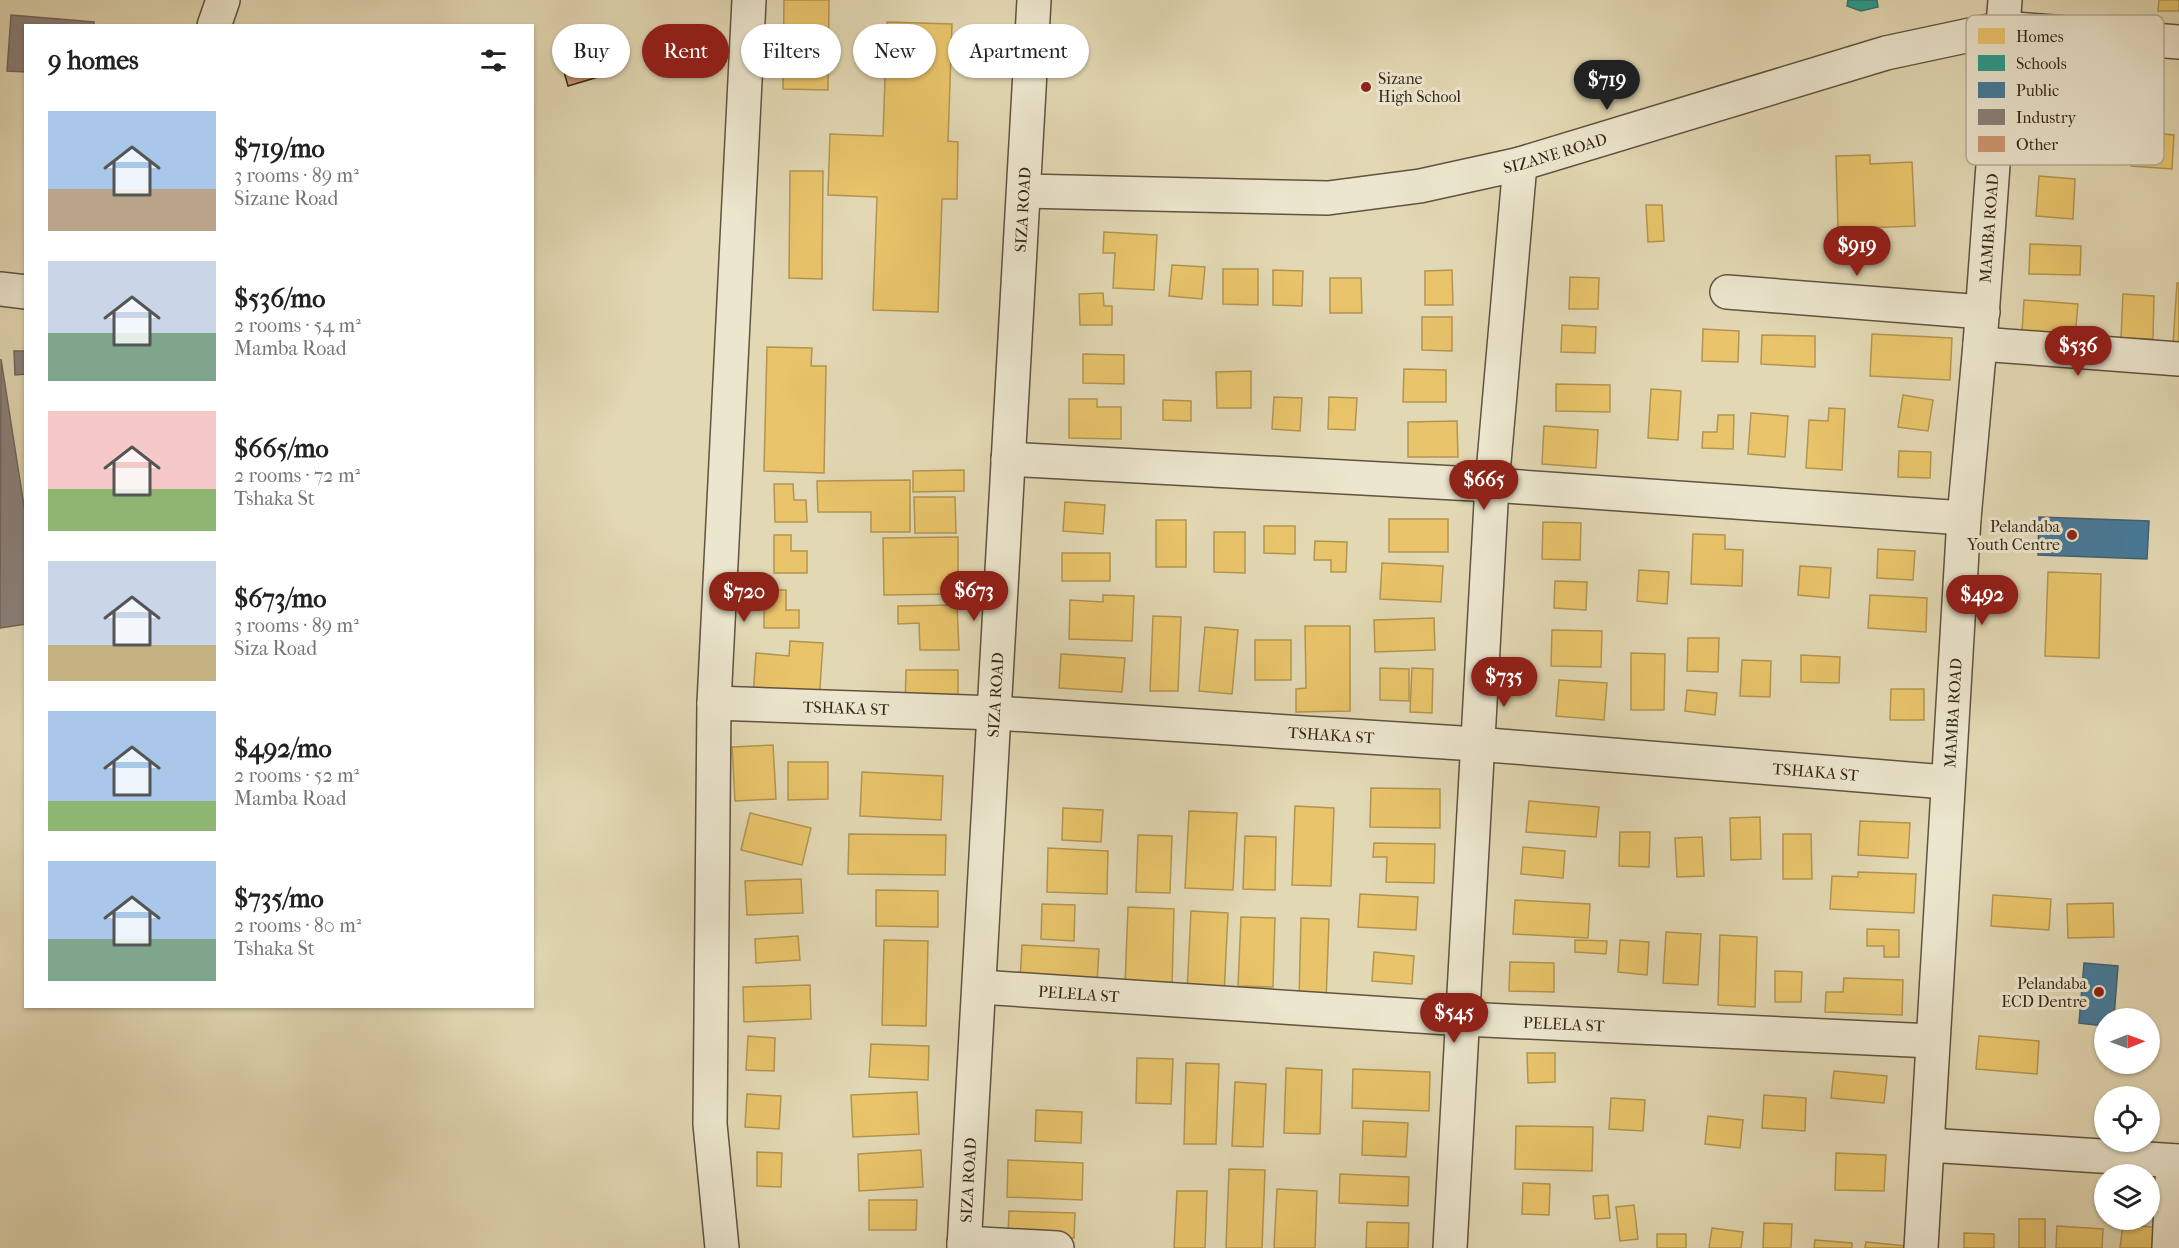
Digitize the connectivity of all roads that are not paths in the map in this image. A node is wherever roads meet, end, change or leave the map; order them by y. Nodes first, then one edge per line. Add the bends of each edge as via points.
1 (223, 0) edge
2 (749, 0) edge
3 (1034, 0) edge
4 (215, 24) edge
5 (1966, 27) edge
6 (2164, 40) edge
7 (2179, 42) edge
8 (1520, 164) junction
9 (1993, 165) edge
10 (1024, 190) junction
11 (0, 289) edge
12 (24, 292) edge
13 (1727, 292) dead end
14 (1983, 312) junction
15 (1980, 344) junction
16 (2179, 359) edge
17 (1008, 459) junction
18 (1491, 485) junction
19 (1964, 518) junction
20 (714, 703) junction
21 (996, 713) junction
22 (1476, 744) junction
23 (1946, 782) junction
24 (980, 987) junction
25 (1464, 1019) junction
26 (1932, 1041) junction
27 (1928, 1145) junction
28 (2176, 1161) edge
29 (964, 1246) edge
30 (722, 1248) edge
31 (1057, 1248) edge
32 (1450, 1248) edge
33 (1921, 1248) edge
34 (2169, 1248) edge

1 - 4 street
2 - 20 street
3 - 10 street, SIZA ROAD
5 - 8 street, SIZANE ROAD
6 - 7 street, SIZANE ROAD
8 - 10 street, SIZANE ROAD via 1420,186 1328,198
8 - 18 street
9 - 14 street, MAMBA ROAD
10 - 17 street, SIZA ROAD
11 - 12 street
13 - 14 street
14 - 15 street, MAMBA ROAD
15 - 16 street
15 - 19 street, MAMBA ROAD
17 - 18 street
17 - 21 street, SIZA ROAD
18 - 19 street
18 - 22 street
19 - 23 street, MAMBA ROAD
20 - 21 street, TSHAKA ST
20 - 30 street via 710,1124
21 - 22 street, TSHAKA ST
21 - 24 street, SIZA ROAD
22 - 23 street, TSHAKA ST
22 - 25 street
23 - 26 street, MAMBA ROAD
24 - 25 street, PELELA ST
24 - 29 street, SIZA ROAD
25 - 26 street, PELELA ST
25 - 32 street
26 - 27 street, MAMBA ROAD
27 - 28 street
27 - 33 street, MAMBA ROAD
28 - 34 street
29 - 31 street

